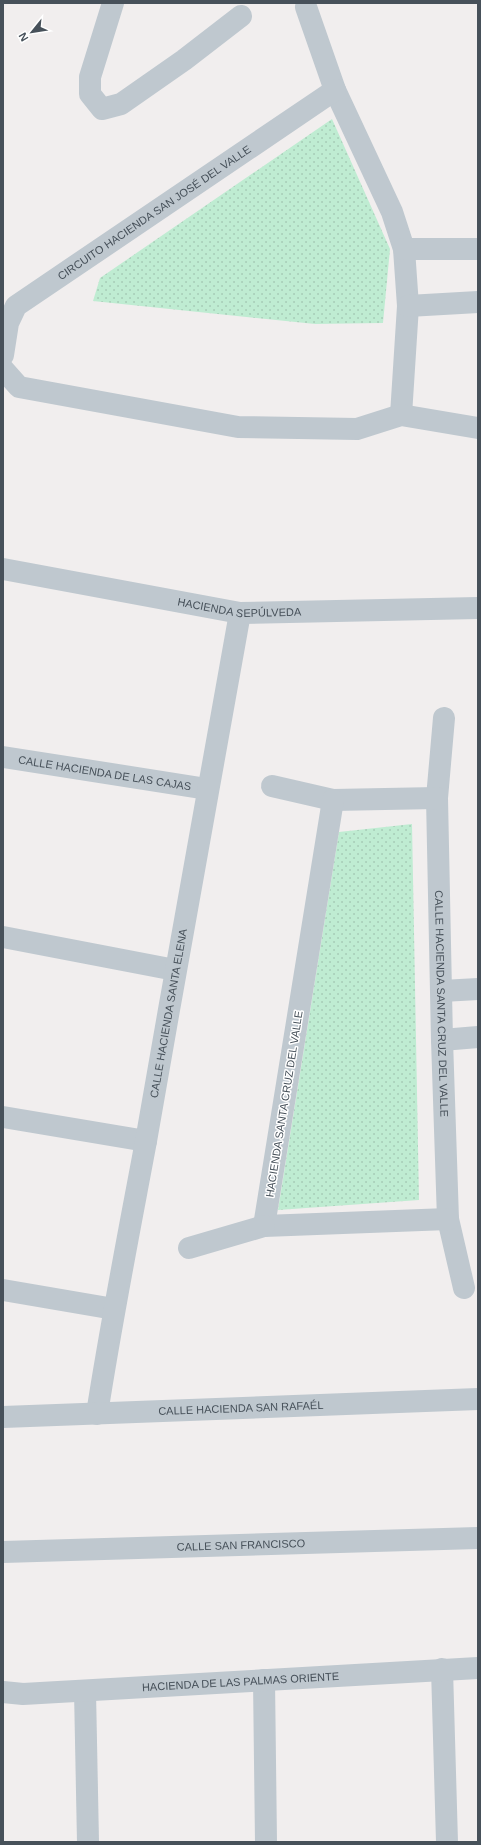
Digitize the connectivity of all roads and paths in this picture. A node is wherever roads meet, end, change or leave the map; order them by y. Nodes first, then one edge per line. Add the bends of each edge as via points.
1 (113, 3) edge
2 (306, 7) dead end
3 (241, 16) dead end
4 (335, 90) junction
5 (404, 249) junction
6 (478, 249) edge
7 (478, 302) edge
8 (408, 306) junction
9 (3, 355) edge
10 (3, 369) edge
11 (401, 415) junction
12 (478, 428) edge
13 (3, 569) edge
14 (478, 608) edge
15 (240, 613) junction
16 (444, 718) dead end
17 (3, 757) edge
18 (272, 786) dead end
19 (207, 789) junction
20 (437, 798) junction
21 (334, 800) junction
22 (3, 937) edge
23 (175, 970) junction
24 (478, 989) edge
25 (442, 990) junction
26 (478, 1037) edge
27 (442, 1040) junction
28 (3, 1117) edge
29 (146, 1141) junction
30 (448, 1219) junction
31 (264, 1226) junction
32 (189, 1248) dead end
33 (464, 1288) dead end
34 (3, 1290) edge
35 (114, 1309) junction
36 (478, 1399) edge
37 (97, 1414) junction
38 (3, 1417) edge
39 (478, 1538) edge
40 (3, 1552) edge
41 (478, 1668) edge
42 (442, 1670) junction
43 (264, 1680) junction
44 (85, 1691) junction
45 (3, 1692) edge
46 (88, 1842) edge
47 (266, 1842) edge
48 (447, 1842) edge

1 - 3 street via 90,77 90,94 102,109 121,104
2 - 4 street
4 - 5 street via 392,212
4 - 9 street, CIRCUITO HACIENDA SAN JOSÉ DEL VALLE via 16,306 8,323
5 - 6 street
5 - 8 street
7 - 8 street
8 - 11 street
10 - 11 street via 19,387 238,427 357,430
11 - 12 street
13 - 15 street, HACIENDA SEPÚLVEDA
14 - 15 street, HACIENDA SEPÚLVEDA
15 - 19 street, CALLE HACIENDA SANTA ELENA
16 - 20 street, CALLE HACIENDA SANTA CRUZ DEL VALLE
17 - 19 street, CALLE HACIENDA DE LAS CAJAS
18 - 21 street
19 - 23 street, CALLE HACIENDA SANTA ELENA
20 - 21 street
20 - 25 street, CALLE HACIENDA SANTA CRUZ DEL VALLE
21 - 31 street, HACIENDA SANTA CRUZ DEL VALLE
22 - 23 street
23 - 29 street, CALLE HACIENDA SANTA ELENA
24 - 25 street
25 - 27 street, CALLE HACIENDA SANTA CRUZ DEL VALLE
26 - 27 street
27 - 30 street, CALLE HACIENDA SANTA CRUZ DEL VALLE
28 - 29 street
29 - 35 street, CALLE HACIENDA SANTA ELENA
30 - 31 street
30 - 33 street, CALLE HACIENDA SANTA CRUZ DEL VALLE
31 - 32 street
34 - 35 street
35 - 37 street, CALLE HACIENDA SANTA ELENA
36 - 37 street, CALLE HACIENDA SAN RAFAÉL
37 - 38 street, CALLE HACIENDA SAN RAFAÉL
39 - 40 street, CALLE SAN FRANCISCO
41 - 42 street, HACIENDA DE LAS PALMAS ORIENTE
42 - 43 street, HACIENDA DE LAS PALMAS ORIENTE
42 - 48 street
43 - 44 street, HACIENDA DE LAS PALMAS ORIENTE
43 - 47 street
44 - 45 street, HACIENDA DE LAS PALMAS ORIENTE via 23,1694
44 - 46 street

